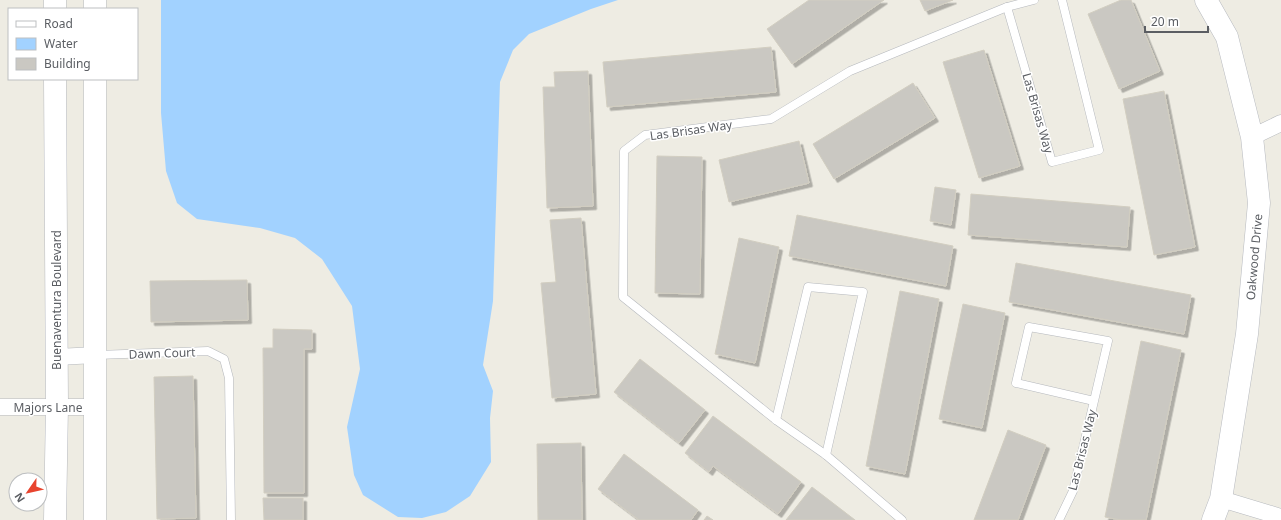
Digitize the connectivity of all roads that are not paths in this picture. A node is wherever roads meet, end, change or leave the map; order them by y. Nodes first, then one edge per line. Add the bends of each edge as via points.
1 (1034, 0) edge
2 (1062, 0) edge
3 (1206, 0) edge
4 (1007, 7) junction
5 (55, 80) edge
6 (95, 80) edge
7 (1281, 123) edge
8 (1252, 137) junction
9 (96, 355) junction
10 (57, 357) junction
11 (1094, 401) junction
12 (57, 406) junction
13 (0, 407) edge
14 (95, 408) junction
15 (776, 420) junction
16 (826, 455) junction
17 (1221, 500) junction
18 (1280, 513) edge
19 (55, 520) edge
20 (95, 520) edge
21 (230, 520) edge
22 (902, 520) edge
23 (1059, 520) edge
24 (1213, 520) edge

1 - 4 lane, Las Brisas Way
2 - 4 lane, Las Brisas Way via 1099,150 1052,162
3 - 8 main road, Oakwood Drive via 1227,37
4 - 15 lane, Las Brisas Way via 850,71 771,119 645,135 624,151 623,297
5 - 10 main road, Buenaventura Boulevard
6 - 9 main road
7 - 8 street
8 - 17 main road, Oakwood Drive via 1259,203 1247,334
9 - 10 street, Dawn Court
9 - 14 main road
9 - 21 lane, Dawn Court via 208,351 224,359 229,378
10 - 12 main road, Buenaventura Boulevard
11 - 11 lane, Las Brisas Way via 1108,341 1029,327 1016,383
11 - 23 lane, Las Brisas Way via 1073,491
12 - 13 street, Majors Lane
12 - 14 street, Majors Lane
12 - 19 main road, Buenaventura Boulevard
14 - 20 main road
15 - 16 lane, Las Brisas Way
15 - 16 lane via 808,287 863,292
16 - 22 lane, Las Brisas Way
17 - 18 street
17 - 24 main road, Oakwood Drive

